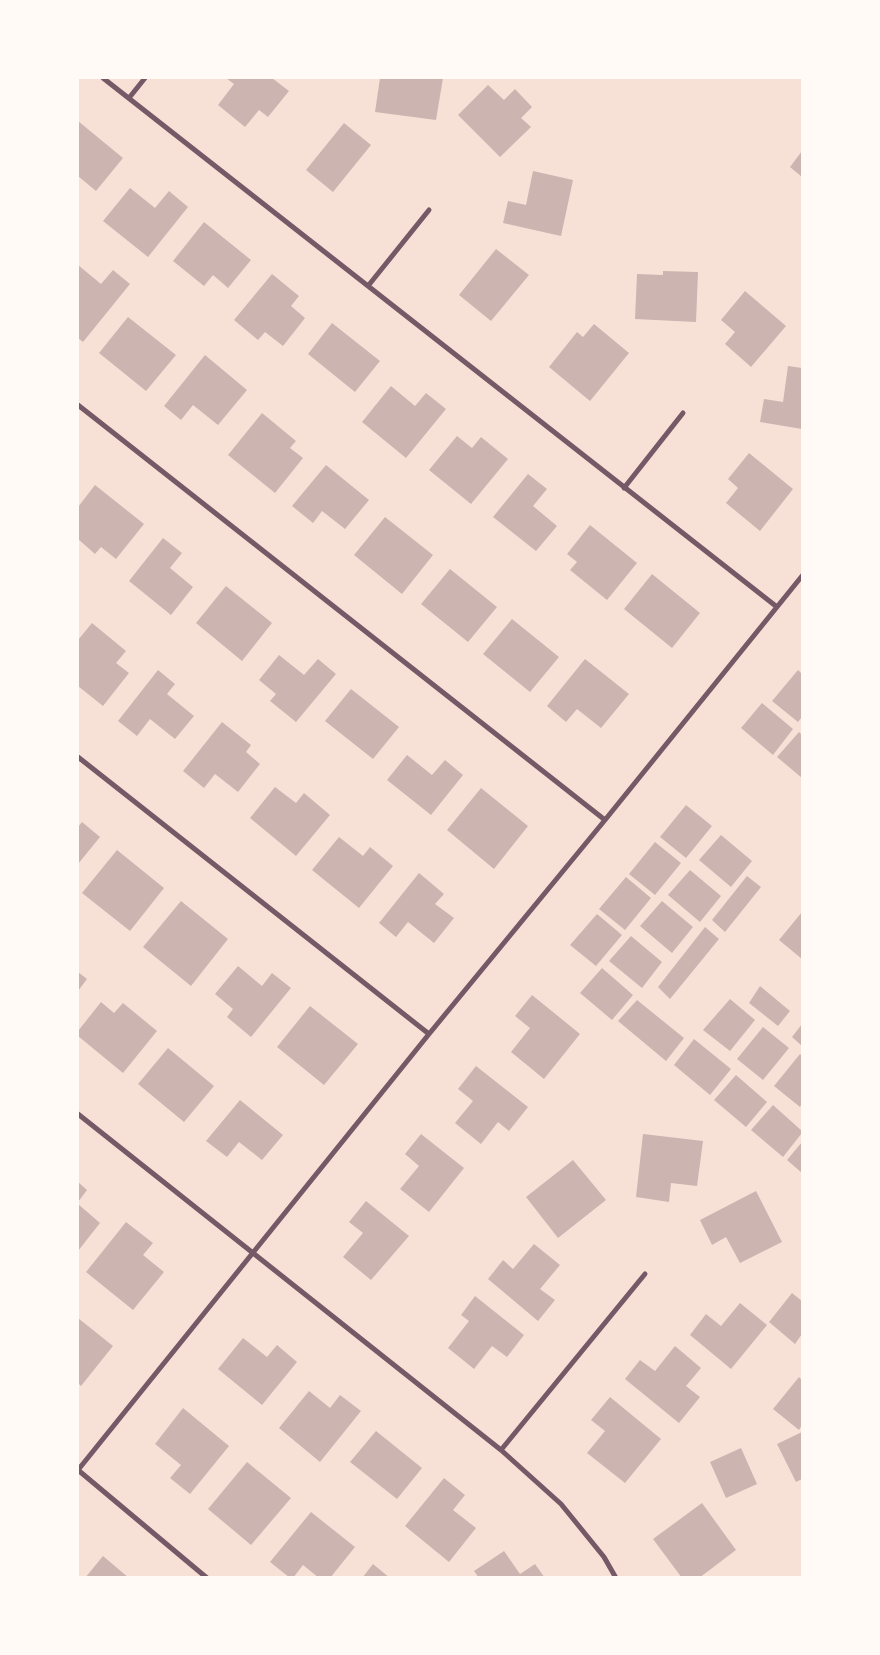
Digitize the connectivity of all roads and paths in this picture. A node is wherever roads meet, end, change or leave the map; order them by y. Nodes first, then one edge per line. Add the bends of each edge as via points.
1 (103, 78) edge
2 (145, 78) edge
3 (129, 98) junction
4 (429, 210) dead end
5 (368, 286) junction
6 (78, 405) edge
7 (684, 413) dead end
8 (624, 488) junction
9 (802, 576) edge
10 (776, 607) junction
11 (78, 757) edge
12 (606, 820) junction
13 (429, 1034) junction
14 (78, 1114) edge
15 (254, 1253) junction
16 (645, 1274) dead end
17 (501, 1450) junction
18 (78, 1470) edge
19 (208, 1578) edge
20 (616, 1578) edge

1 - 3 street
2 - 3 street
3 - 5 street
4 - 5 street
5 - 8 street
6 - 12 street
7 - 8 street
8 - 10 street
9 - 10 street
10 - 12 street
11 - 13 street
12 - 13 street
13 - 15 street
14 - 15 street
15 - 17 street
15 - 18 street
16 - 17 street
17 - 20 street via 562,1504 604,1557
18 - 19 street

